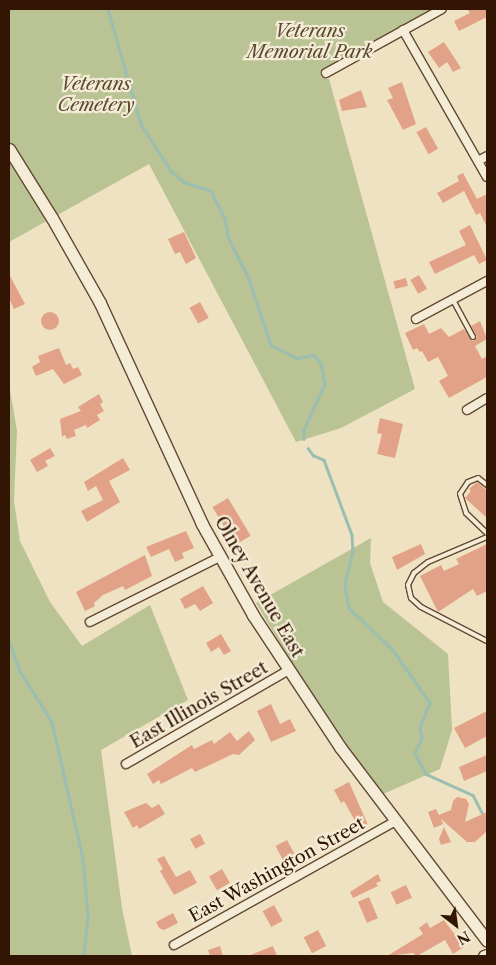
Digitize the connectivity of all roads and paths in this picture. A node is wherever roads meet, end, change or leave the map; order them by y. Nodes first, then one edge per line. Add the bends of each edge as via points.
1 (442, 9) edge
2 (403, 30) junction
3 (326, 73) dead end
4 (9, 149) edge
5 (487, 156) edge
6 (478, 161) junction
7 (487, 177) edge
8 (487, 281) edge
9 (452, 300) junction
10 (416, 319) dead end
11 (473, 337) dead end
12 (487, 398) edge
13 (467, 410) dead end
14 (487, 485) edge
15 (487, 532) edge
16 (487, 537) edge
17 (220, 557) junction
18 (90, 622) dead end
19 (487, 641) edge
20 (287, 670) junction
21 (126, 764) dead end
22 (394, 822) junction
23 (487, 941) edge
24 (174, 945) dead end

1 - 2 street
2 - 3 street
2 - 6 street
4 - 17 main road, Olney Avenue East via 52,218 111,326
5 - 6 street
6 - 7 street
8 - 9 street
9 - 10 street
9 - 11 lane
12 - 13 street
14 - 15 lane via 478,478 468,482 460,494 466,513
16 - 19 lane via 428,562 414,573 408,585 411,598 421,607
17 - 18 street
17 - 20 main road, Olney Avenue East
20 - 21 street, East Illinois Street
20 - 22 main road, Olney Avenue East
22 - 23 main road, Olney Avenue East via 441,876
22 - 24 street, East Washington Street

